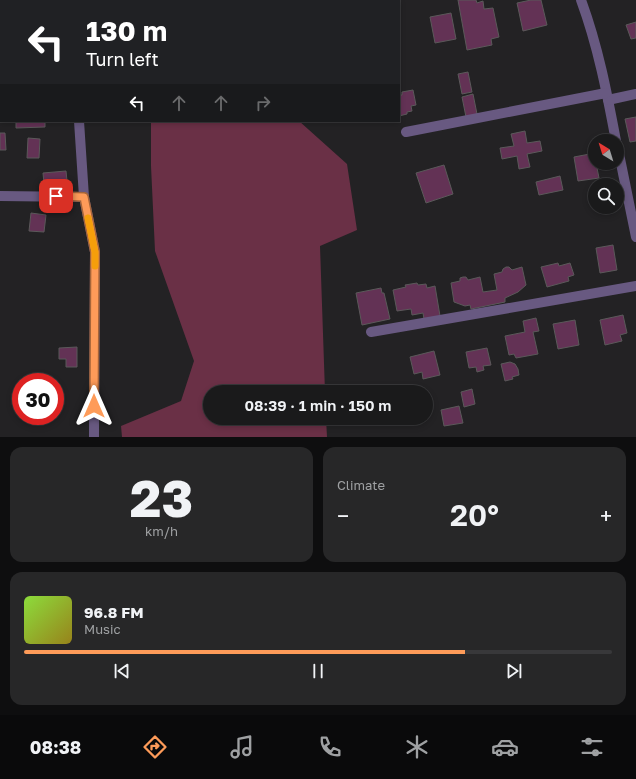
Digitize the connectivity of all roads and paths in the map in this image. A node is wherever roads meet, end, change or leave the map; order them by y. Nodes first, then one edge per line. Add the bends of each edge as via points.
1 (581, 0) edge
2 (636, 94) edge
3 (607, 97) junction
4 (79, 122) edge
5 (406, 132) dead end
6 (615, 134) edge
7 (622, 170) edge
8 (0, 196) edge
9 (84, 197) junction
10 (636, 238) edge
11 (636, 286) edge
12 (371, 332) dead end
13 (94, 437) edge

1 - 3 street via 591,27
2 - 3 street
3 - 5 street
3 - 6 street
4 - 9 street
7 - 10 street
8 - 9 street
9 - 13 street via 95,252
11 - 12 street

